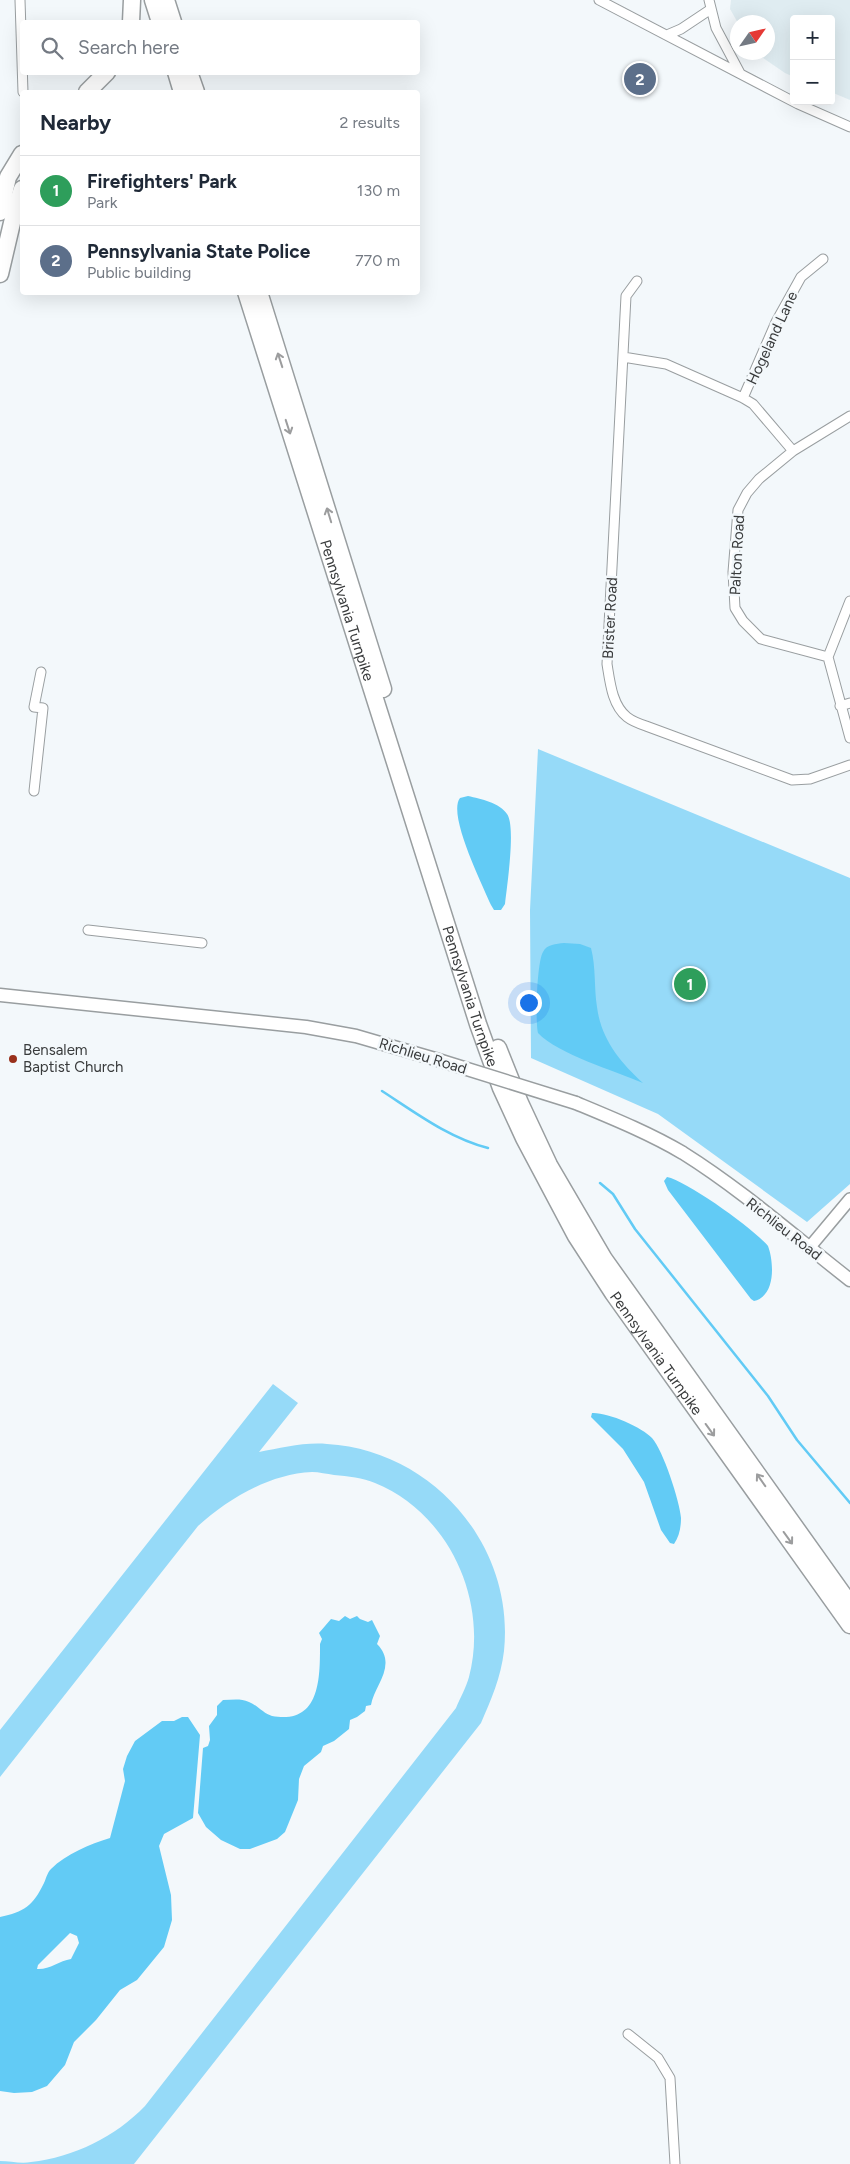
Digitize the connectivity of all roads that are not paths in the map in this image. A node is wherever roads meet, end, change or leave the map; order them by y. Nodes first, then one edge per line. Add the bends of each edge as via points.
1 (20, 0) edge
2 (132, 0) edge
3 (153, 0) edge
4 (166, 0) edge
5 (599, 0) edge
6 (710, 5) edge
7 (21, 20) edge
8 (131, 20) edge
9 (159, 20) edge
10 (172, 20) edge
11 (667, 35) junction
12 (741, 74) junction
13 (22, 75) edge
14 (104, 75) edge
15 (177, 75) edge
16 (190, 75) edge
17 (23, 90) edge
18 (89, 90) edge
19 (181, 90) edge
20 (195, 90) edge
21 (850, 127) edge
22 (20, 157) edge
23 (20, 195) edge
24 (0, 212) edge
25 (823, 258) dead end
26 (0, 274) edge
27 (637, 281) dead end
28 (241, 295) edge
29 (247, 295) edge
30 (260, 295) edge
31 (623, 357) junction
32 (268, 364) junction
33 (743, 398) junction
34 (850, 416) edge
35 (793, 451) junction
36 (850, 601) edge
37 (828, 657) junction
38 (41, 672) dead end
39 (850, 703) edge
40 (840, 706) junction
41 (850, 738) edge
42 (850, 765) edge
43 (34, 791) dead end
44 (88, 930) dead end
45 (202, 943) dead end
46 (0, 995) edge
47 (850, 1199) edge
48 (809, 1248) junction
49 (850, 1280) edge
50 (850, 1604) edge
51 (850, 1625) edge
52 (628, 2034) dead end
53 (675, 2164) edge

1 - 7 street
2 - 8 highway
3 - 9 highway
4 - 10 highway
5 - 11 street
6 - 11 street via 681,30
6 - 12 street via 716,28
11 - 12 street
12 - 21 street
13 - 17 street
14 - 18 highway
15 - 19 highway
16 - 20 highway
22 - 24 highway via 8,177
23 - 26 highway
25 - 33 street, Hogeland Lane via 801,277 776,322
27 - 31 street, Brister Road via 626,296
28 - 32 highway
29 - 32 highway, Pennsylvania Turnpike
50 -> 30 highway, Pennsylvania Turnpike via 604,1258 564,1192 520,1103 484,1007
31 - 33 street via 666,364
31 - 42 street, Brister Road via 607,664 617,704 627,717 646,726 792,780 810,780
32 -> 51 highway, Pennsylvania Turnpike via 478,1024 501,1088 524,1138 556,1202 613,1293
33 - 35 street via 753,404
34 - 35 street, Palton Road
35 - 37 street, Palton Road via 759,479 738,510 733,572 735,608 761,639
36 - 37 street
37 - 40 street
38 - 43 street via 34,707 43,708
39 - 40 street
40 - 41 street
44 - 45 street
46 - 48 main road, Richlieu Road, bridge via 306,1027 365,1039 576,1103 621,1121 682,1153
47 - 48 street
48 - 49 main road, Richlieu Road
52 - 53 street via 658,2058 670,2078

